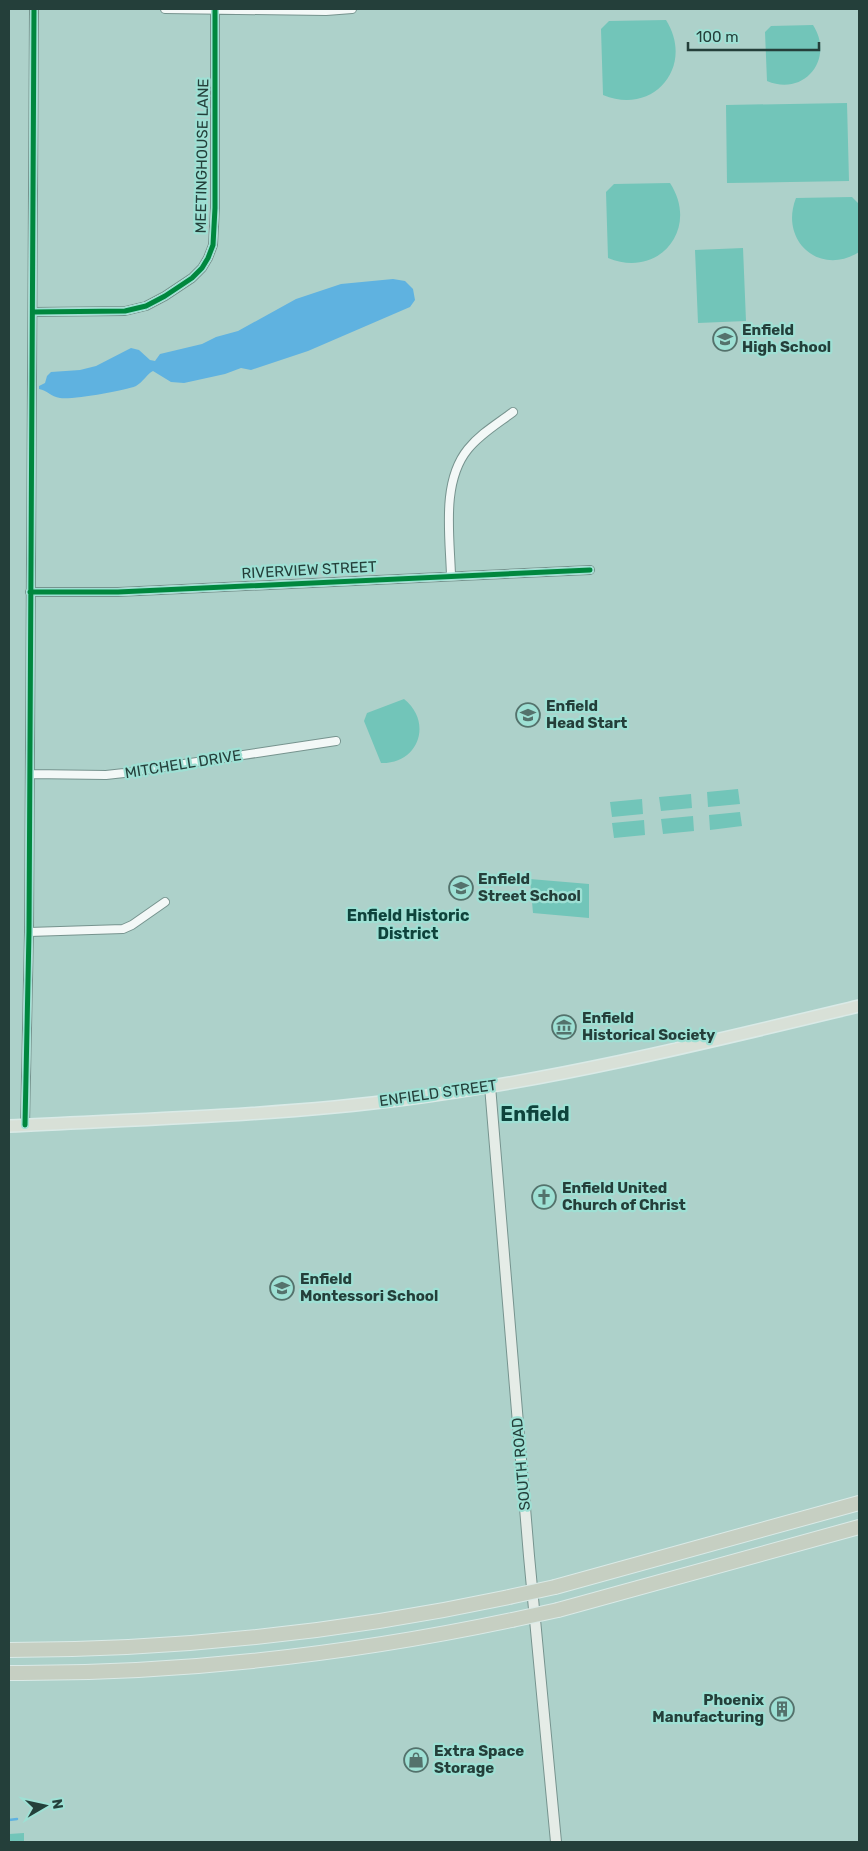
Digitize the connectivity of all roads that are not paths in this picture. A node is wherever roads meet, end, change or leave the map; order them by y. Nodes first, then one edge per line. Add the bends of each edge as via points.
1 (34, 9) edge
2 (165, 9) edge
3 (352, 9) edge
4 (215, 10) edge
5 (32, 312) junction
6 (513, 412) dead end
7 (590, 570) dead end
8 (451, 576) junction
9 (30, 592) junction
10 (336, 741) dead end
11 (30, 774) junction
12 (165, 902) dead end
13 (29, 932) junction
14 (859, 1006) edge
15 (490, 1086) junction
16 (25, 1125) junction
17 (9, 1126) edge
18 (859, 1503) edge
19 (859, 1527) edge
20 (9, 1650) edge
21 (9, 1673) edge
22 (556, 1842) edge

1 - 5 street
2 - 4 street
3 - 4 street
4 - 5 street, MEETINGHOUSE LANE via 215,208 213,245 202,268 165,296 139,308
5 - 9 street
6 - 8 street via 486,431 456,467 450,486
7 - 8 street, RIVERVIEW STREET
8 - 9 street, RIVERVIEW STREET via 110,592
9 - 11 street
10 - 11 street, MITCHELL DRIVE via 106,775
11 - 13 street
12 - 13 street via 123,929
13 - 16 street
14 - 15 main road, ENFIELD STREET via 613,1064
15 - 16 main road, ENFIELD STREET via 404,1099 298,1109
15 - 22 main road, SOUTH ROAD
16 - 17 main road, ENFIELD STREET
18 - 20 highway, bridge via 555,1587 364,1624 261,1638 145,1647
19 - 21 highway, bridge via 558,1610 363,1648 147,1670

